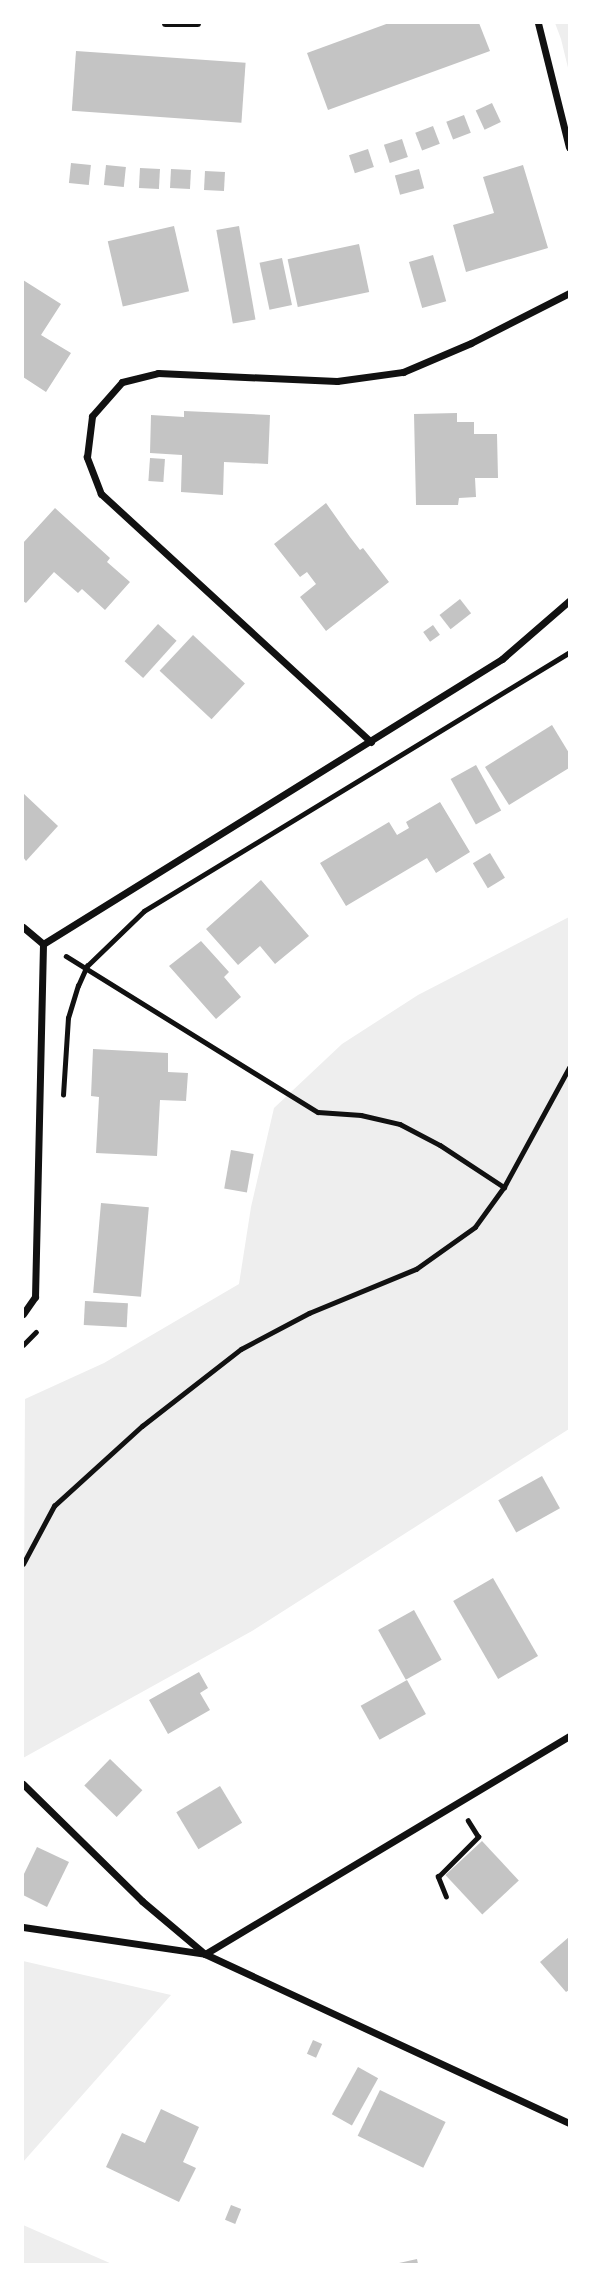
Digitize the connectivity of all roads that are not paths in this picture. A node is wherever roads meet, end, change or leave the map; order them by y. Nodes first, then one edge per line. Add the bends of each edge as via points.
1 (165, 23) edge
2 (197, 23) edge
3 (538, 23) edge
4 (569, 148) edge
5 (569, 293) edge
6 (569, 601) edge
7 (371, 742) junction
8 (23, 927) edge
9 (43, 944) junction
10 (23, 1314) edge
11 (569, 1736) edge
12 (23, 1784) edge
13 (23, 1927) edge
14 (205, 1954) junction
15 (569, 2123) edge

1 - 2 street
3 - 4 street
5 - 7 street via 403,372 337,382 158,373 122,382 92,416 87,457 101,494
6 - 7 street via 502,659
7 - 9 street
8 - 9 street
9 - 10 street via 34,1297
11 - 14 street
12 - 14 street via 133,1892
13 - 14 street
14 - 15 street

